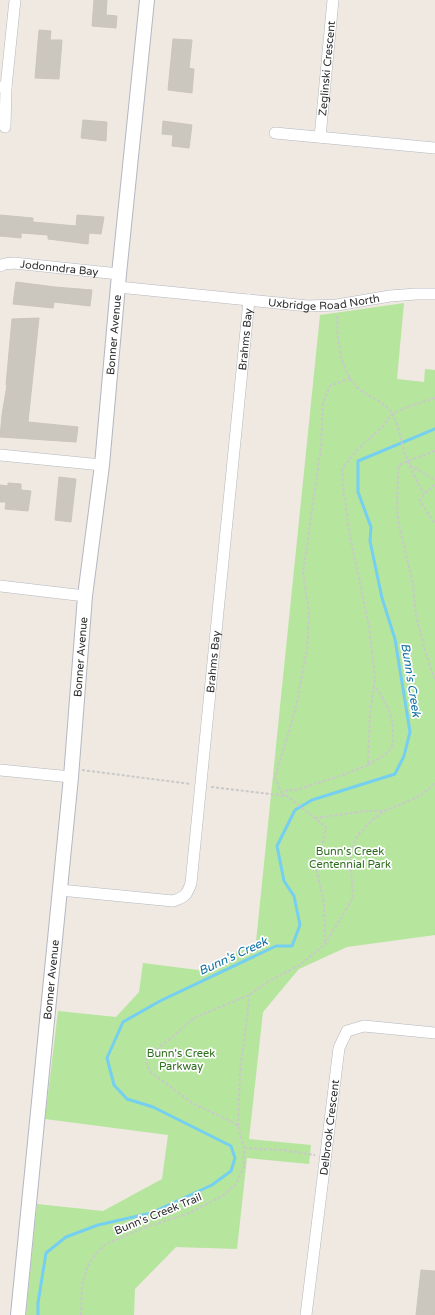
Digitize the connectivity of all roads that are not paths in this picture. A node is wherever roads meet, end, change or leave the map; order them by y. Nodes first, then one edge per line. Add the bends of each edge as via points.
1 (15, 0) edge
2 (147, 0) edge
3 (333, 0) edge
4 (3, 87) edge
5 (5, 127) dead end
6 (275, 133) dead end
7 (320, 137) junction
8 (435, 148) edge
9 (0, 266) edge
10 (119, 280) junction
11 (435, 294) edge
12 (249, 300) junction
13 (0, 455) edge
14 (102, 465) junction
15 (0, 586) edge
16 (85, 596) junction
17 (0, 770) edge
18 (71, 773) junction
19 (60, 890) junction
20 (435, 1033) edge
21 (18, 1315) edge
22 (306, 1315) edge

1 - 4 street
2 - 10 street, Bonner Avenue
3 - 7 street, Zeglinski Crescent
4 - 5 street
6 - 7 street
7 - 8 street
9 - 10 street, Jodonndra Bay via 14,263
10 - 12 street, Uxbridge Road North
10 - 14 street, Bonner Avenue
11 - 12 street, Uxbridge Road North via 390,296 337,305 308,306
12 - 19 street, Brahms Bay via 191,883 183,898 173,901
13 - 14 street
14 - 16 street, Bonner Avenue
15 - 16 street
16 - 18 street, Bonner Avenue
17 - 18 street
18 - 19 street, Bonner Avenue
19 - 21 street, Bonner Avenue
20 - 22 street, Delbrook Crescent via 364,1026 347,1031 339,1048

